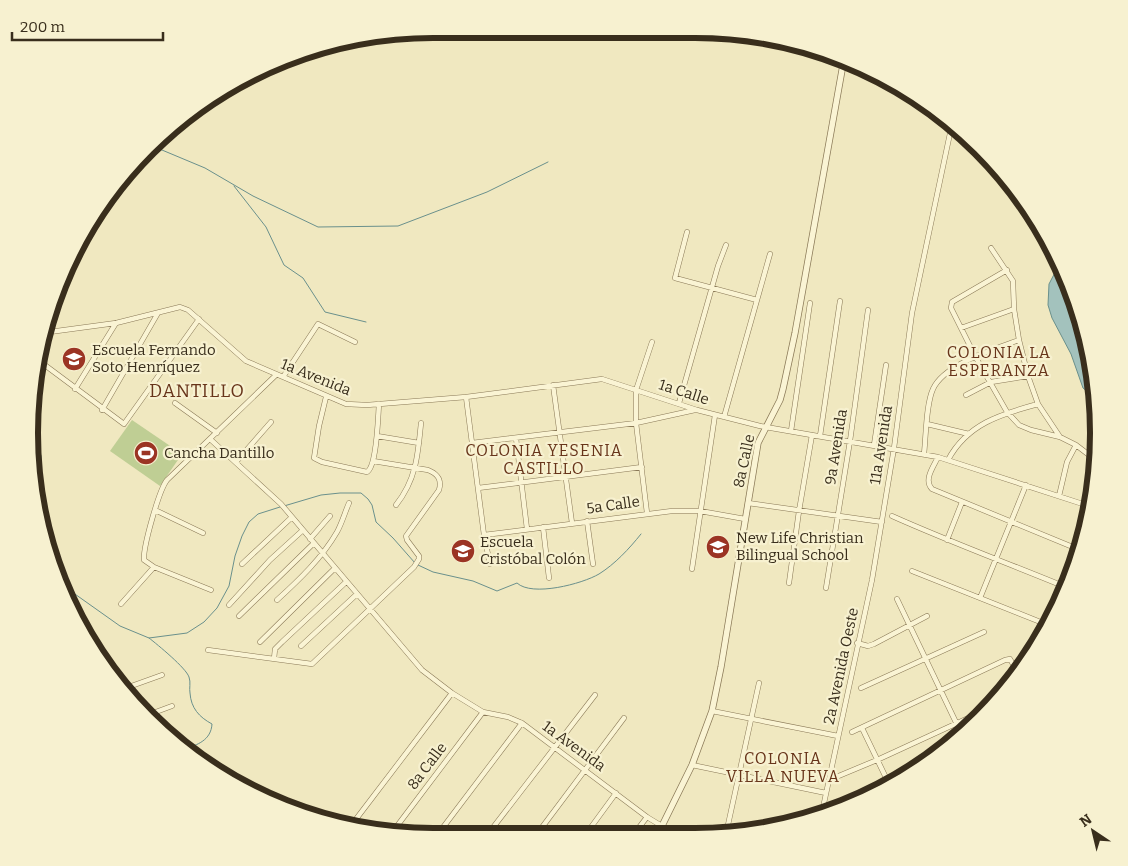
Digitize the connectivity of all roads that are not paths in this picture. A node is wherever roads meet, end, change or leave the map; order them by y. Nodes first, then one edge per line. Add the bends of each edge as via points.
1 (843, 67) edge
2 (950, 131) edge
3 (686, 232) dead end
4 (726, 245) dead end
5 (991, 248) dead end
6 (770, 254) dead end
7 (1007, 270) junction
8 (712, 288) junction
9 (757, 300) junction
10 (840, 301) dead end
11 (810, 303) dead end
12 (1014, 309) junction
13 (868, 310) dead end
14 (158, 313) junction
15 (199, 319) junction
16 (116, 323) junction
17 (961, 328) junction
18 (51, 332) edge
19 (1019, 340) junction
20 (354, 342) dead end
21 (652, 342) dead end
22 (975, 356) junction
23 (44, 364) edge
24 (886, 365) dead end
25 (276, 375) junction
26 (1028, 376) junction
27 (283, 377) junction
28 (991, 382) junction
29 (553, 385) junction
30 (75, 388) junction
31 (636, 390) junction
32 (966, 395) dead end
33 (326, 397) junction
34 (466, 397) junction
35 (175, 403) dead end
36 (680, 403) junction
37 (379, 404) junction
38 (1038, 404) junction
39 (102, 410) junction
40 (697, 410) junction
41 (1007, 412) junction
42 (716, 415) junction
43 (724, 417) junction
44 (271, 422) dead end
45 (421, 423) dead end
46 (636, 423) junction
47 (927, 424) junction
48 (765, 427) junction
49 (791, 431) junction
50 (217, 432) junction
51 (559, 432) junction
52 (969, 434) junction
53 (812, 435) junction
54 (377, 436) junction
55 (820, 436) junction
56 (1060, 437) junction
57 (516, 438) junction
58 (210, 439) junction
59 (850, 441) junction
60 (472, 442) junction
61 (419, 443) junction
62 (874, 445) junction
63 (1076, 445) junction
64 (894, 448) junction
65 (924, 454) junction
66 (1090, 456) edge
67 (938, 457) junction
68 (948, 460) junction
69 (372, 461) junction
70 (236, 462) junction
71 (642, 467) junction
72 (415, 469) junction
73 (565, 477) junction
74 (522, 483) junction
75 (1026, 485) junction
76 (478, 488) junction
77 (1059, 496) junction
78 (962, 502) junction
79 (349, 503) dead end
80 (748, 503) junction
81 (1084, 504) edge
82 (396, 506) dead end
83 (155, 510) junction
84 (700, 511) junction
85 (647, 512) junction
86 (799, 512) junction
87 (330, 516) dead end
88 (838, 516) junction
89 (892, 516) dead end
90 (292, 517) junction
91 (745, 519) junction
92 (587, 521) junction
93 (882, 522) junction
94 (1011, 522) junction
95 (572, 523) junction
96 (544, 527) junction
97 (527, 529) junction
98 (303, 530) junction
99 (203, 533) dead end
100 (484, 534) junction
101 (947, 540) junction
102 (312, 541) junction
103 (1074, 547) edge
104 (322, 553) junction
105 (996, 558) junction
106 (242, 564) dead end
107 (490, 564) dead end
108 (593, 564) dead end
109 (154, 567) junction
110 (335, 568) junction
111 (692, 569) dead end
112 (912, 571) dead end
113 (549, 578) dead end
114 (872, 580) joint
115 (346, 582) junction
116 (789, 583) dead end
117 (1060, 585) edge
118 (826, 588) dead end
119 (211, 590) dead end
120 (356, 594) junction
121 (980, 598) junction
122 (897, 599) dead end
123 (277, 600) dead end
124 (121, 604) dead end
125 (228, 605) dead end
126 (369, 609) junction
127 (239, 616) dead end
128 (927, 616) dead end
129 (1042, 623) edge
130 (910, 624) junction
131 (984, 632) dead end
132 (260, 642) dead end
133 (858, 643) junction
134 (301, 646) dead end
135 (208, 650) dead end
136 (926, 658) junction
137 (274, 659) junction
138 (1014, 666) edge
139 (162, 675) dead end
140 (759, 683) dead end
141 (130, 687) edge
142 (861, 688) dead end
143 (941, 690) junction
144 (452, 693) junction
145 (595, 696) dead end
146 (172, 706) dead end
147 (712, 711) junction
148 (483, 712) junction
149 (153, 713) edge
150 (971, 716) edge
151 (624, 718) dead end
152 (751, 719) junction
153 (522, 723) junction
154 (956, 723) junction
155 (862, 728) junction
156 (958, 728) edge
157 (852, 732) dead end
158 (838, 736) junction
159 (555, 747) junction
160 (877, 760) junction
161 (692, 764) junction
162 (585, 769) junction
163 (739, 775) junction
164 (887, 779) edge
165 (829, 780) junction
166 (616, 793) junction
167 (826, 794) junction
168 (823, 808) edge
169 (647, 817) junction
170 (355, 821) edge
171 (662, 826) junction
172 (396, 827) edge
173 (727, 827) edge
174 (443, 828) edge
175 (493, 828) edge
176 (541, 828) edge
177 (590, 828) edge
178 (639, 828) edge
179 (665, 828) edge

1 - 48 street, 8a Calle via 793,342 780,400
2 - 64 street, 11a Avenida via 912,313
3 - 8 street via 675,278
4 - 8 street
5 - 7 street
6 - 9 street
7 - 12 street via 1013,282
7 - 17 street via 952,302 951,308
8 - 9 street
8 - 36 street
9 - 43 street
10 - 55 street
11 - 49 street
12 - 17 street
12 - 19 street
13 - 59 street, 9a Avenida
14 - 15 street, 1a Avenida via 180,308
14 - 16 street, 1a Avenida
14 - 39 street
15 - 25 street, 1a Avenida via 243,358
15 - 39 street via 123,424
16 - 18 street, 1a Avenida
16 - 30 street
17 - 22 street
19 - 22 street
19 - 26 street
20 - 27 street via 318,324
21 - 31 street
22 - 28 street
22 - 47 street via 938,381 930,396
23 - 30 street
24 - 62 street
25 - 27 street, 1a Avenida
25 - 50 street
26 - 28 street
26 - 38 street
27 - 33 street, 1a Avenida
28 - 32 street
28 - 41 street
29 - 31 street, 1a Calle via 602,379
29 - 34 street, 1a Calle
29 - 51 street
30 - 39 street
31 - 36 street, 1a Calle
31 - 46 street
33 - 37 street, 1a Avenida via 354,405
33 - 69 street via 314,458 366,472
34 - 37 street, 1a Avenida
34 - 60 street
35 - 50 street
36 - 40 street, 1a Calle
37 - 54 street
38 - 41 street
38 - 56 street
40 - 42 street, 1a Calle
40 - 46 street
41 - 52 street
41 - 56 street via 1019,425
42 - 43 street, 1a Calle
42 - 84 street
43 - 48 street, 1a Calle
44 - 70 street
45 - 61 street
46 - 51 street
46 - 71 street
47 - 52 street
47 - 65 street
48 - 49 street, 1a Calle
48 - 80 street, 8a Calle via 758,442
49 - 53 street, 1a Calle
50 - 58 street
51 - 57 street
51 - 73 street
52 - 68 street
53 - 55 street, 1a Calle
53 - 86 street
54 - 61 street
54 - 69 street
55 - 59 street, 1a Calle
56 - 63 street
57 - 60 street
57 - 74 street
58 - 70 street, 1a Avenida
58 - 83 street via 163,484
59 - 62 street, 1a Calle
59 - 88 street, 9a Avenida
60 - 76 street
61 - 72 street
62 - 64 street, 1a Calle
63 - 66 street
63 - 77 street via 1066,462
64 - 65 street
64 - 93 street, 11a Avenida
65 - 67 street
67 - 68 street
67 - 78 street via 928,480 929,486
68 - 75 street
69 - 72 street
70 - 90 street, 1a Avenida
71 - 73 street
71 - 85 street
72 - 82 street
72 - 126 street via 434,472 441,485 406,536 419,556 418,561
73 - 74 street
73 - 95 street
74 - 76 street
74 - 97 street
75 - 77 street
75 - 94 street
76 - 100 street
77 - 81 street
78 - 94 street
78 - 101 street
79 - 104 street via 337,532
80 - 86 street
80 - 91 street, 8a Calle
83 - 99 street
83 - 109 street via 143,557
84 - 85 street, 5a Calle
84 - 91 street, 5a Calle
84 - 111 street
85 - 92 street, 5a Calle
86 - 88 street
86 - 116 street
87 - 102 street
88 - 93 street
88 - 118 street, 9a Avenida
89 - 101 street
90 - 98 street, 1a Avenida
90 - 106 street
91 - 147 street, 8a Calle
92 - 95 street, 5a Calle
92 - 108 street
93 - 114 street, 11a Avenida
94 - 103 street
94 - 105 street
95 - 96 street, 5a Calle
96 - 97 street, 5a Calle
96 - 113 street
97 - 100 street, 5a Calle
98 - 102 street, 1a Avenida
98 - 125 street
100 - 107 street
101 - 105 street
102 - 104 street, 1a Avenida
102 - 127 street
104 - 110 street, 1a Avenida
104 - 123 street
105 - 117 street
105 - 121 street
109 - 119 street
109 - 124 street
110 - 115 street, 1a Avenida
110 - 132 street
112 - 121 street
114 - 133 street, 2a Avenida Oeste
115 - 120 street, 1a Avenida
115 - 137 street via 275,649
120 - 126 street, 1a Avenida
120 - 134 street
121 - 129 street
122 - 130 street
126 - 137 street via 312,664
126 - 144 street, 1a Avenida via 418,666
128 - 130 street
130 - 133 street via 874,644
130 - 136 street
131 - 136 street
133 - 158 street, 2a Avenida Oeste
135 - 137 street
136 - 142 street
136 - 143 street
138 - 143 street via 1010,659
139 - 141 street
140 - 152 street
143 - 154 street
143 - 155 street
144 - 148 street, 1a Avenida
144 - 170 street
145 - 159 street
146 - 149 street
147 - 152 street
147 - 161 street, 8a Calle
148 - 153 street, 1a Avenida
148 - 172 street, 8a Calle
150 - 154 street
151 - 162 street
152 - 158 street
152 - 163 street
153 - 159 street, 1a Avenida
153 - 174 street
154 - 156 street
154 - 160 street
155 - 157 street
155 - 160 street
158 - 165 street, 2a Avenida Oeste
159 - 162 street, 1a Avenida
159 - 175 street
160 - 164 street
160 - 165 street
161 - 163 street
161 - 171 street, 8a Calle
162 - 166 street, 1a Avenida
162 - 176 street
163 - 167 street
163 - 173 street
165 - 167 street, 2a Avenida Oeste
166 - 169 street, 1a Avenida
166 - 177 street
167 - 168 street, 2a Avenida Oeste
169 - 171 street, 1a Avenida
169 - 178 street
171 - 179 street, 1a Avenida

